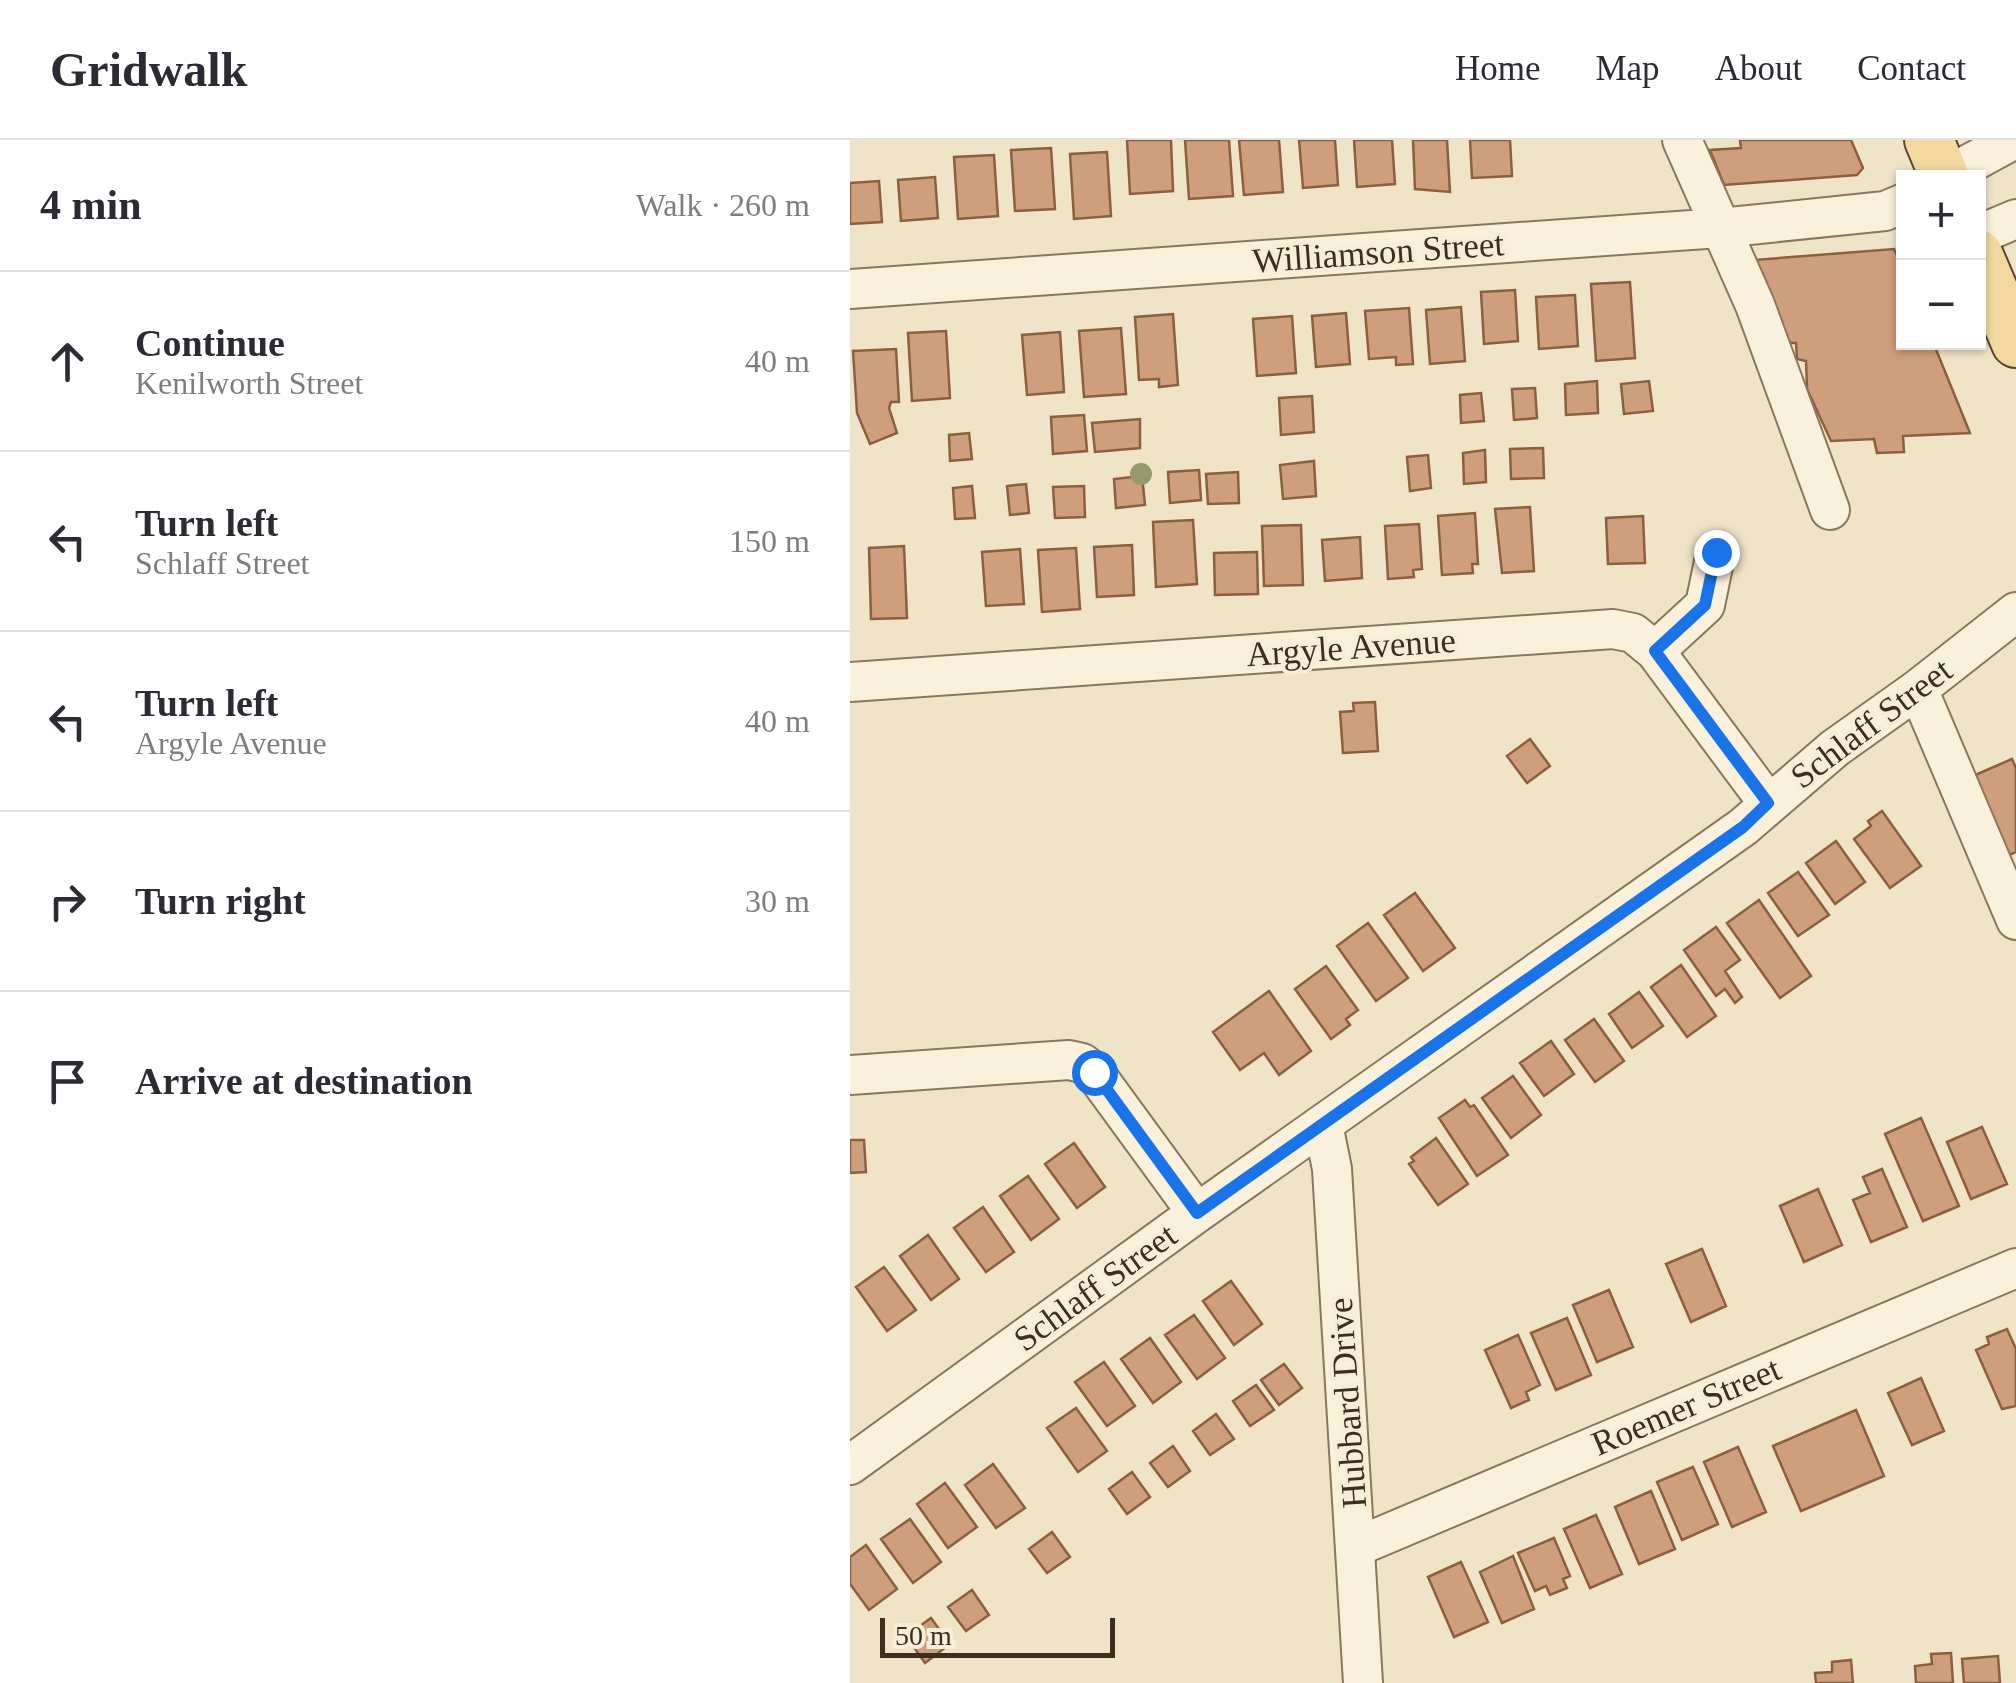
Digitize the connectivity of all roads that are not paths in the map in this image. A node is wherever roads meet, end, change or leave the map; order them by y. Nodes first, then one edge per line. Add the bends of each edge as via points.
1 (1682, 140) edge
2 (1929, 140) edge
3 (2013, 140) edge
4 (1942, 170) edge
5 (1959, 170) edge
6 (1896, 206) edge
7 (2016, 219) edge
8 (1720, 228) junction
9 (1986, 232) edge
10 (1981, 260) edge
11 (850, 289) edge
12 (2016, 343) edge
13 (1830, 510) dead end
14 (1716, 552) dead end
15 (2016, 612) edge
16 (1655, 651) junction
17 (850, 682) edge
18 (1918, 689) junction
19 (1768, 803) junction
20 (2016, 920) edge
21 (850, 1075) edge
22 (1323, 1124) junction
23 (1197, 1213) junction
24 (2016, 1268) edge
25 (850, 1465) edge
26 (1356, 1547) junction
27 (1363, 1683) edge

1 - 8 street
2 - 4 main road
3 - 5 street
6 - 8 street, Williamson Street
7 - 9 street
8 - 11 street, Williamson Street
8 - 13 street
10 - 12 main road
14 - 16 street via 1705,605
15 - 18 street, Schlaff Street
16 - 17 street, Argyle Avenue via 1633,633 1613,629
16 - 19 street, Argyle Avenue
18 - 19 street, Schlaff Street
18 - 20 street
19 - 22 street, Schlaff Street
21 - 23 street via 1082,1063
22 - 23 street, Schlaff Street
22 - 26 street, Hubbard Drive via 1332,1169
23 - 25 street, Schlaff Street
24 - 26 street, Roemer Street
26 - 27 street, Hubbard Drive

